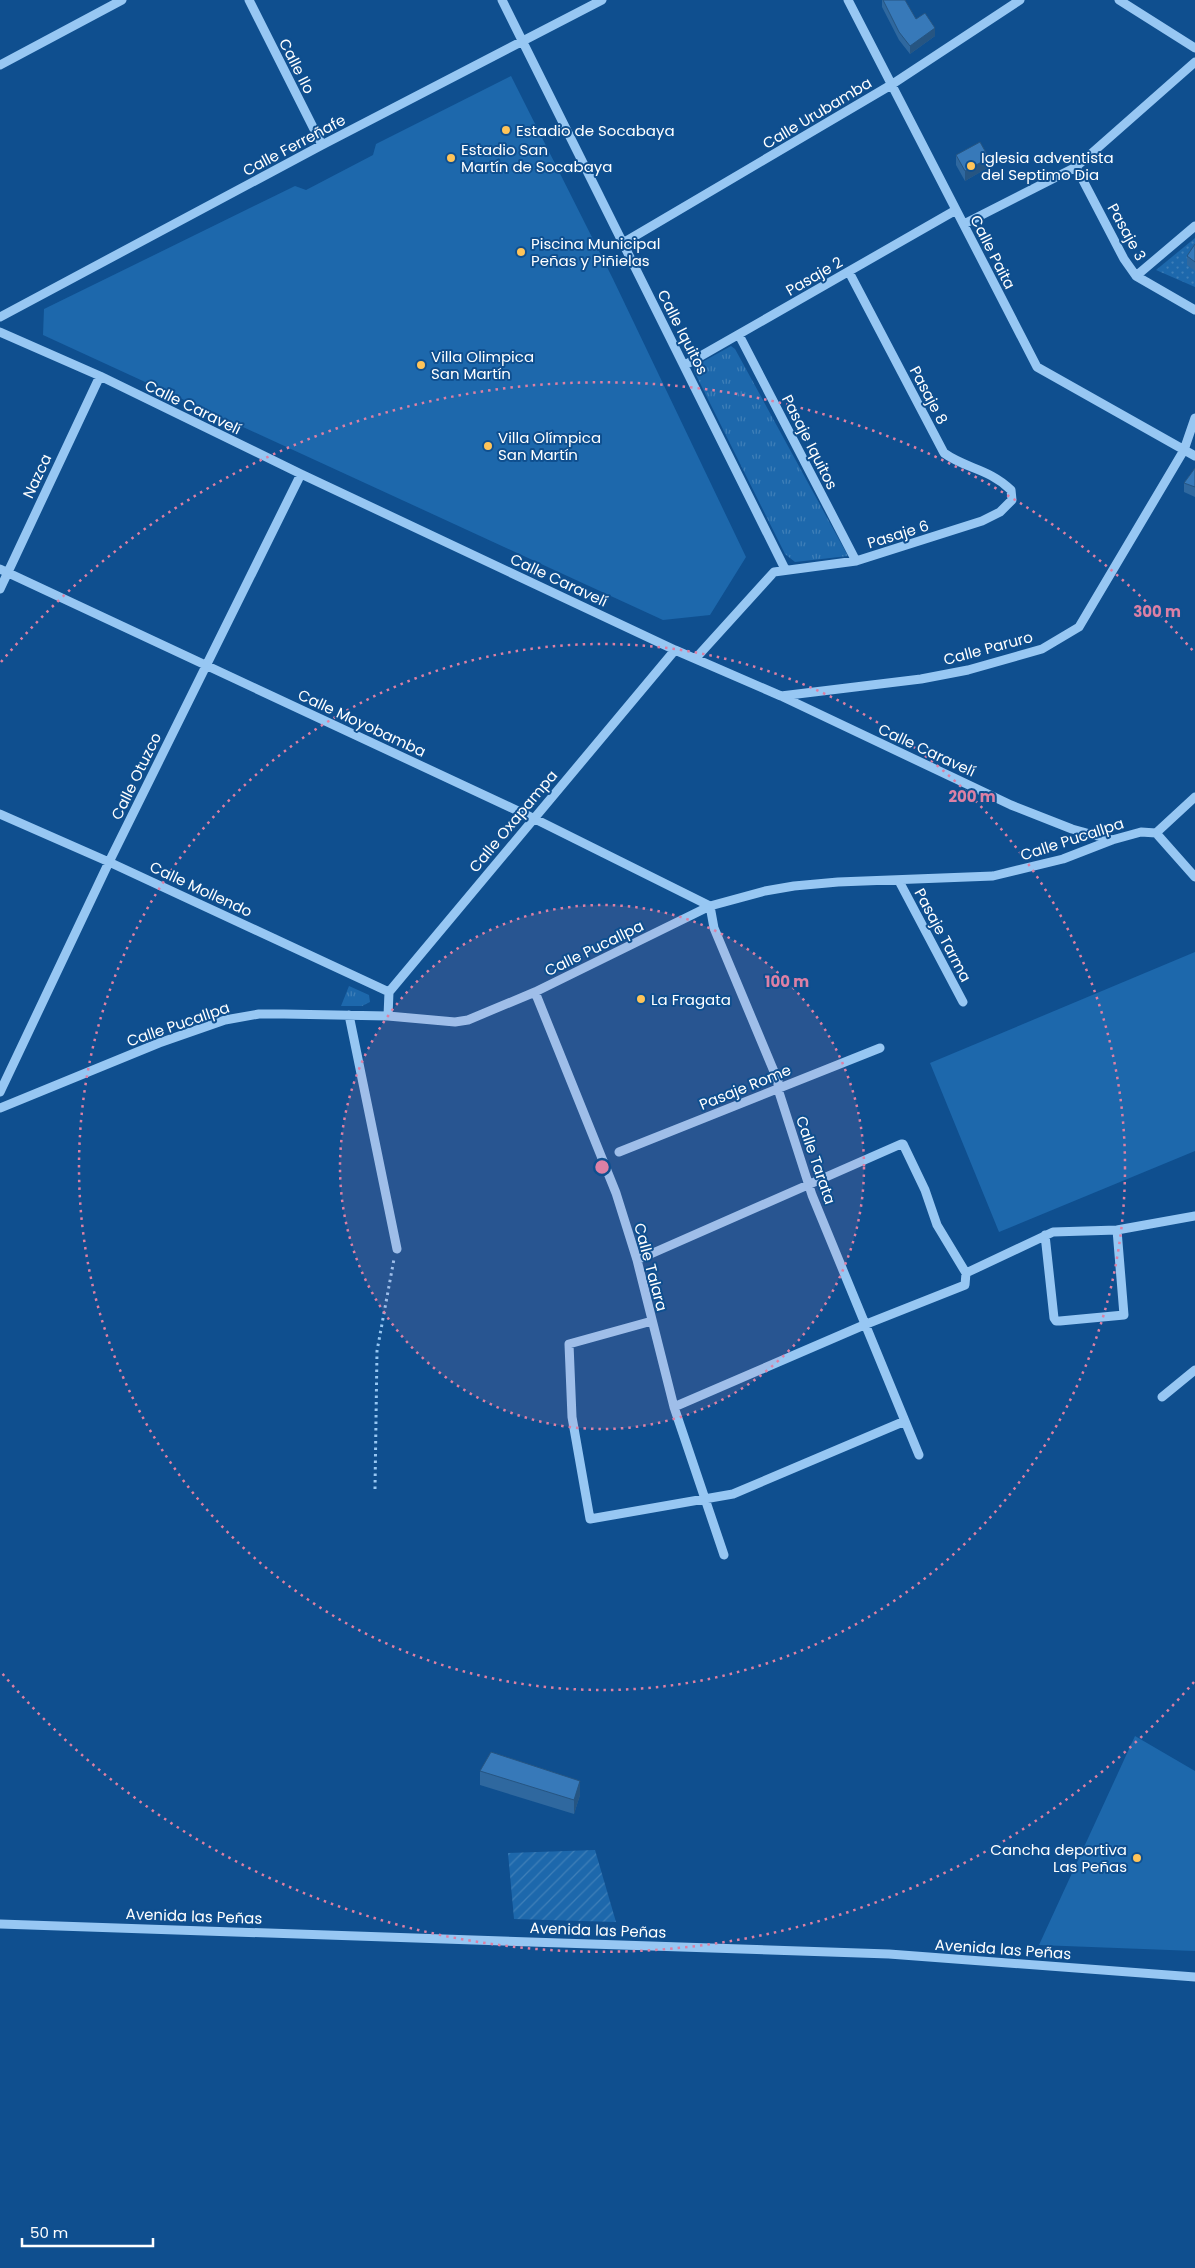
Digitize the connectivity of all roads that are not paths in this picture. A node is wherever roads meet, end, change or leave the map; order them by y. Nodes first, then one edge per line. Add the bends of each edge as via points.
1 (122, 0) edge
2 (249, 0) edge
3 (502, 0) edge
4 (602, 0) edge
5 (848, 0) edge
6 (1020, 0) edge
7 (1119, 0) edge
8 (524, 42) junction
9 (1195, 48) edge
10 (1195, 62) edge
11 (0, 65) edge
12 (890, 85) junction
13 (322, 145) junction
14 (1076, 166) junction
15 (956, 210) junction
16 (964, 224) junction
17 (1195, 226) edge
18 (624, 243) junction
19 (849, 272) junction
20 (1136, 276) junction
21 (1195, 310) edge
22 (0, 317) edge
23 (0, 332) edge
24 (739, 334) junction
25 (685, 365) junction
26 (100, 376) junction
27 (1195, 418) edge
28 (1184, 450) junction
29 (1195, 456) edge
30 (301, 474) junction
31 (1012, 500) joint
32 (856, 561) junction
33 (784, 569) junction
34 (4, 571) edge
35 (0, 589) edge
36 (675, 650) junction
37 (696, 658) junction
38 (206, 665) junction
39 (781, 696) junction
40 (1195, 797) edge
41 (0, 814) edge
42 (533, 818) junction
43 (1156, 833) junction
44 (1112, 840) junction
45 (109, 862) junction
46 (1195, 878) edge
47 (899, 881) junction
48 (710, 906) junction
49 (389, 992) junction
50 (535, 992) junction
51 (963, 1002) dead end
52 (349, 1015) junction
53 (388, 1016) junction
54 (880, 1048) dead end
55 (778, 1089) junction
56 (0, 1092) edge
57 (0, 1108) edge
58 (619, 1152) dead end
59 (808, 1185) junction
60 (1195, 1216) edge
61 (1117, 1230) junction
62 (1045, 1235) junction
63 (397, 1248) road end
64 (637, 1260) junction
65 (966, 1273) junction
66 (652, 1321) junction
67 (864, 1325) junction
68 (1195, 1370) edge
69 (1162, 1397) dead end
70 (674, 1407) junction
71 (905, 1421) junction
72 (919, 1455) dead end
73 (705, 1500) junction
74 (724, 1556) dead end
75 (0, 1924) edge
76 (1195, 1977) edge

1 - 11 street
2 - 13 street, Calle Ilo
3 - 8 street, Calle Iquitos
4 - 8 street, Calle Ferreñafe
5 - 12 street, Calle Paita
6 - 12 street, Calle Urubamba
7 - 9 street
8 - 13 street, Calle Ferreñafe
8 - 18 street, Calle Iquitos
10 - 14 street
12 - 15 street, Calle Paita
12 - 18 street, Calle Urubamba
13 - 22 street, Calle Ferreñafe
14 - 16 street
14 - 20 street, Pasaje 3 via 1124,260
15 - 16 street, Calle Paita
15 - 19 street, Pasaje 2
16 - 28 street, Calle Paita via 1036,367
17 - 20 street
18 - 25 street, Calle Iquitos
19 - 24 street, Pasaje 2
19 - 31 street, Pasaje 8 via 944,453 1000,480 1011,490
20 - 21 street, Pasaje 3
23 - 26 street, Calle Caravelí
24 - 25 street, Pasaje 2
24 - 32 street, Pasaje Iquitos
25 - 33 street, Calle Iquitos
26 - 30 street, Calle Caravelí
26 - 34 street, Nazca
27 - 28 street, Calle Paruro
28 - 29 street, Calle Paita
28 - 39 street, Calle Paruro via 1079,627 1042,649 968,670
30 - 36 street, Calle Caravelí
30 - 38 street, Calle Otuzco
31 - 32 street, Pasaje 6 via 1000,512 982,521
32 - 33 street, Pasaje 6
33 - 37 street via 774,572
34 - 35 street, Nazca
34 - 38 street, Calle Moyobamba
36 - 37 street, Calle Caravelí
36 - 42 street, Calle Oxapampa
37 - 39 street, Calle Caravelí
38 - 42 street, Calle Moyobamba
38 - 45 street, Calle Otuzco
39 - 44 street, Calle Caravelí via 1011,805
40 - 43 street
41 - 45 street, Calle Mollendo
42 - 48 street, Calle Moyobamba
42 - 49 street, Calle Oxapampa
43 - 44 street, Calle Pucallpa via 1141,832
43 - 46 street
44 - 47 street, Calle Pucallpa via 1063,859 994,876
45 - 49 street, Calle Mollendo
45 - 56 street, Calle Otuzco
47 - 48 street, Calle Pucallpa via 794,886
47 - 51 street, Pasaje Tarma
48 - 50 street, Calle Pucallpa
48 - 55 street, Calle Tarata via 714,928 778,1081
49 - 53 street
50 - 53 street, Calle Pucallpa via 468,1020 455,1022
50 - 64 street, Calle Talara via 616,1193
52 - 53 street, Calle Pucallpa
52 - 57 street, Calle Pucallpa via 259,1014 225,1020 159,1043
52 - 63 street
54 - 55 street, Pasaje Rome
55 - 58 street, Pasaje Rome
55 - 59 street, Calle Tarata
59 - 64 street
59 - 65 street via 903,1144 937,1225
59 - 67 street, Calle Tarata
60 - 61 street
61 - 62 street
61 - 62 street via 1124,1315 1060,1321 1054,1318
62 - 65 street
64 - 66 street, Calle Talara
65 - 67 street via 965,1285
66 - 70 street, Calle Talara
66 - 73 street via 569,1344 572,1417 590,1519
67 - 70 street
67 - 71 street, Calle Tarata
68 - 69 street
70 - 73 street, Calle Talara
71 - 72 street, Calle Tarata
71 - 73 street via 749,1488
73 - 74 street, Calle Talara
75 - 76 street, Avenida las Peñas via 889,1954

